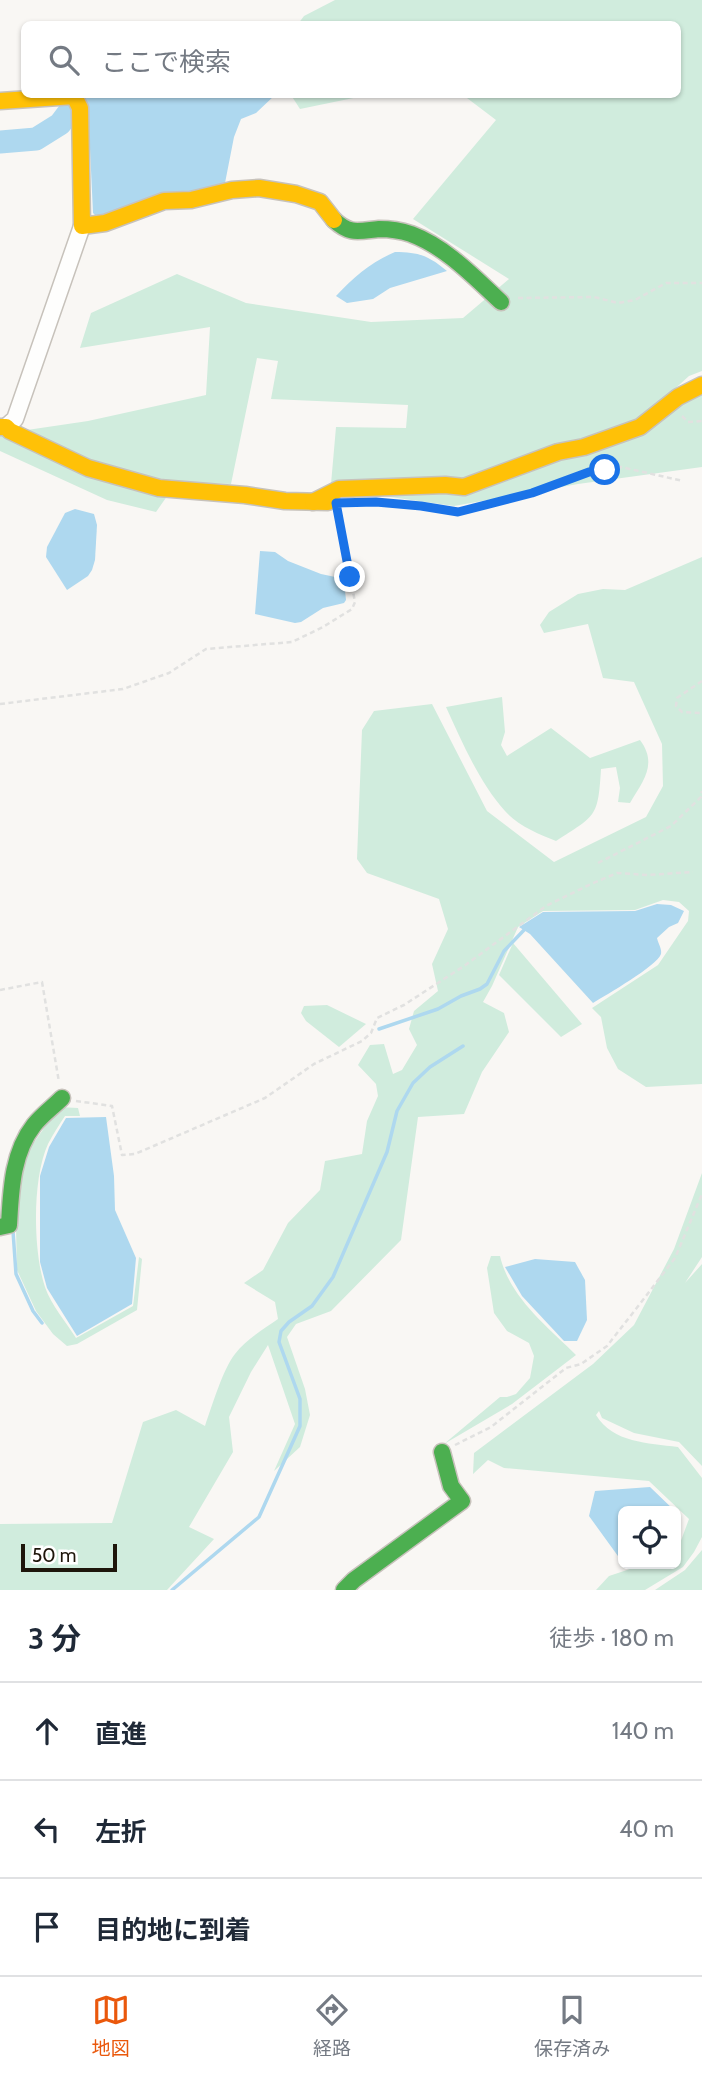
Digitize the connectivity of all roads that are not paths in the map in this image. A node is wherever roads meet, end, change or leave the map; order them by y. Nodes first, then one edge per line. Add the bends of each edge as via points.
1 (49, 98) edge
2 (75, 98) edge
3 (0, 102) edge
4 (82, 226) junction
5 (501, 302) road end
6 (702, 385) edge
7 (3, 427) edge
8 (313, 502) junction
9 (336, 503) road end
10 (62, 1098) road end
11 (0, 1227) edge
12 (442, 1452) road end
13 (344, 1590) edge

1 - 3 street
2 - 4 street via 79,105
4 - 5 street via 105,223 164,201 232,190 259,188 296,194 320,202 347,230 382,229 410,234 429,244 463,265
4 - 7 street via 15,419
6 - 8 street via 678,397 640,427 464,487 339,489
7 - 8 street via 88,468 159,488
8 - 9 street
10 - 11 street via 34,1125 21,1147 9,1226
12 - 13 street via 451,1486 462,1501

